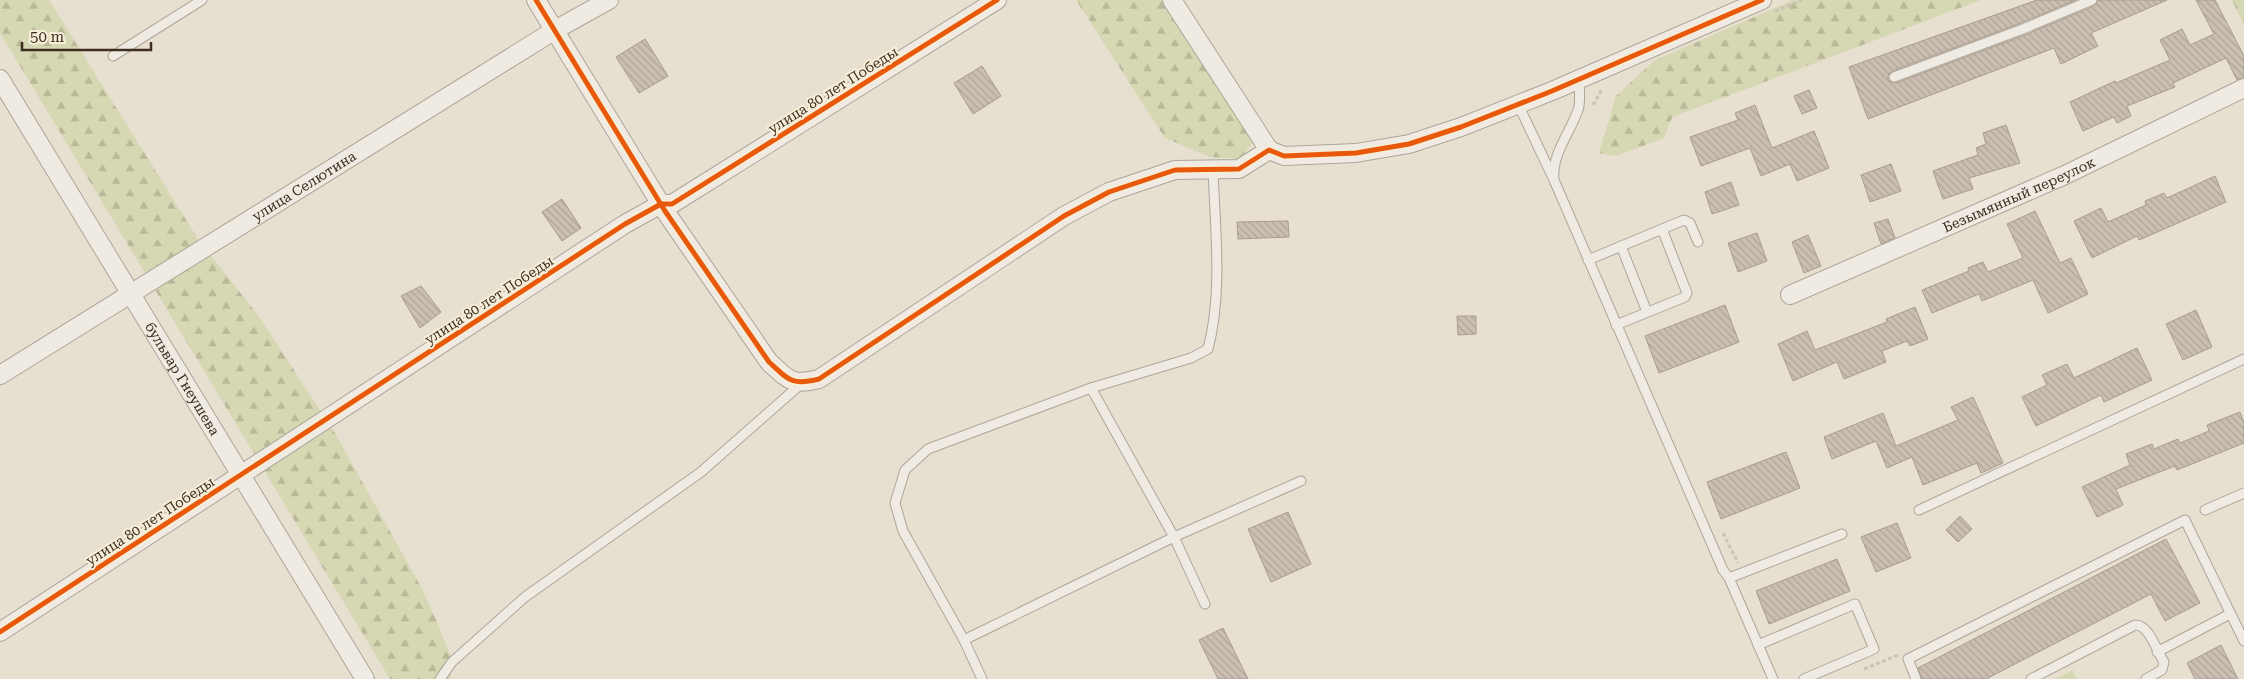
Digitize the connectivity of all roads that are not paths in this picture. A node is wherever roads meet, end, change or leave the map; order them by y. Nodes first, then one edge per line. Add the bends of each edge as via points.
1 (202, 0) edge
2 (536, 0) edge
3 (609, 0) edge
4 (997, 0) edge
5 (1172, 0) edge
6 (1762, 0) edge
7 (2092, 0) edge
8 (555, 30) junction
9 (113, 56) dead end
10 (1894, 77) dead end
11 (0, 79) edge
12 (1579, 79) junction
13 (2244, 88) edge
14 (1518, 104) junction
15 (1269, 150) junction
16 (1213, 170) junction
17 (1554, 180) junction
18 (661, 204) junction
19 (1662, 229) junction
20 (1698, 242) dead end
21 (1621, 246) junction
22 (1588, 260) junction
23 (131, 294) junction
24 (1790, 295) dead end
25 (1647, 312) junction
26 (1616, 325) junction
27 (2244, 359) edge
28 (0, 375) edge
29 (802, 383) junction
30 (1091, 388) junction
31 (241, 475) junction
32 (1301, 481) dead end
33 (2244, 493) edge
34 (1919, 510) dead end
35 (2205, 510) dead end
36 (1842, 534) dead end
37 (1174, 537) junction
38 (1729, 578) junction
39 (1205, 604) dead end
40 (2230, 614) junction
41 (0, 632) edge
42 (964, 640) junction
43 (2244, 641) edge
44 (1758, 645) junction
45 (2158, 652) junction
46 (365, 679) edge
47 (440, 679) edge
48 (982, 679) edge
49 (1773, 679) edge
50 (1804, 679) edge
51 (1916, 679) edge
52 (2032, 679) edge
53 (2146, 679) edge

1 - 9 lane
2 - 8 street
3 - 8 street, улица Селютина
4 - 18 street, улица 80 лет Победы via 672,204
5 - 15 street
6 - 12 street
7 - 10 lane
8 - 18 street
8 - 23 street, улица Селютина
11 - 23 street, бульвар Гнеушева
12 - 14 street
12 - 17 lane via 1579,108 1556,158
13 - 24 street, Безымянный переулок via 2065,176
14 - 15 street via 1409,144 1356,152 1284,156
14 - 17 lane
15 - 16 street via 1239,169
16 - 29 street via 1175,170 1110,192 1064,216 819,379
16 - 30 lane via 1214,328 1208,349 1191,358
17 - 22 lane
18 - 29 street via 769,362 790,380
18 - 31 street, улица 80 лет Победы via 617,229
19 - 20 lane via 1684,220 1690,223
19 - 21 lane
19 - 25 lane via 1687,293 1685,297
21 - 22 lane
21 - 25 lane
22 - 26 lane
23 - 28 street, улица Селютина
23 - 31 street, бульвар Гнеушева
25 - 26 lane
26 - 38 lane
27 - 34 lane
29 - 47 lane via 701,472 525,597 452,662
30 - 37 lane
30 - 42 lane via 928,449 905,470 895,503 903,531
31 - 41 street, улица 80 лет Победы
31 - 46 street, бульвар Гнеушева
32 - 37 lane
33 - 35 lane
36 - 38 lane
37 - 39 lane
37 - 42 lane
38 - 44 lane
40 - 43 lane
40 - 45 lane
40 - 51 lane via 2185,520 1908,659
42 - 48 lane
44 - 49 lane
44 - 50 lane via 1855,604 1874,649
45 - 52 lane via 2145,628 2135,625
45 - 53 lane via 2164,666

